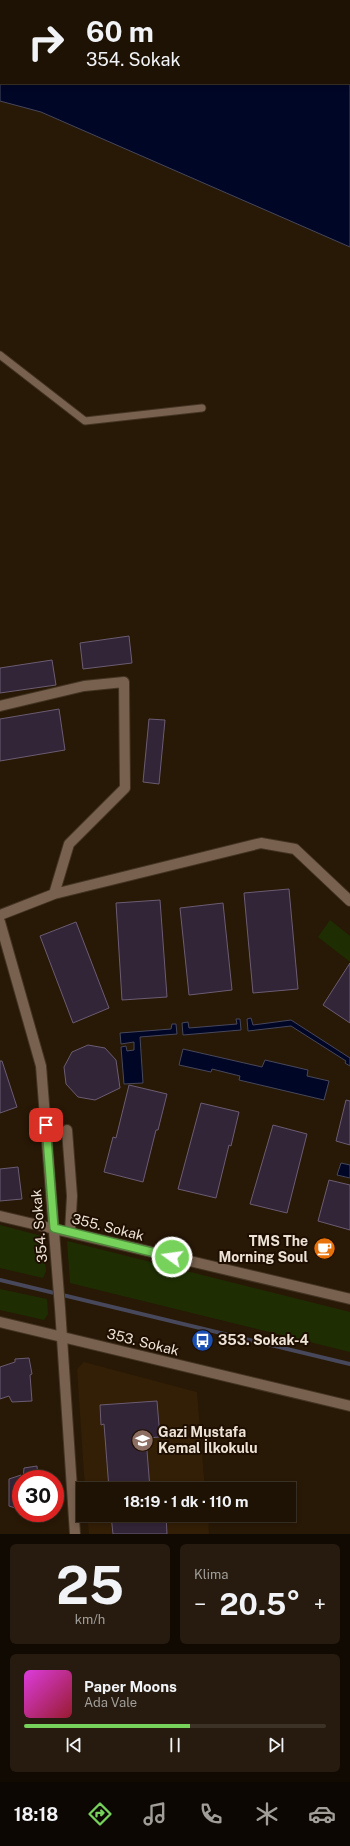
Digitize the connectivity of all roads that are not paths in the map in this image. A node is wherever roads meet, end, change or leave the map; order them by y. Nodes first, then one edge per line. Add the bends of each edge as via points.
1 (0, 355) edge
2 (202, 408) dead end
3 (0, 706) edge
4 (54, 894) junction
5 (350, 901) edge
6 (0, 915) edge
7 (0, 922) edge
8 (67, 1130) dead end
9 (0, 1216) edge
10 (54, 1228) junction
11 (70, 1232) junction
12 (350, 1299) edge
13 (0, 1322) edge
14 (62, 1336) junction
15 (350, 1406) edge
16 (75, 1534) edge

1 - 2 lane via 85,421
3 - 4 street via 84,686 124,682 126,788 69,844
4 - 5 street via 261,843 295,849
4 - 6 street
7 - 10 street, 354. Sokak via 41,1066
8 - 11 street via 72,1196
9 - 10 street, 355. Sokak
10 - 11 street, 355. Sokak
10 - 14 street, 354. Sokak
11 - 12 street, 355. Sokak
13 - 14 street, 353. Sokak
14 - 15 street, 353. Sokak
14 - 16 street, 354. Sokak

